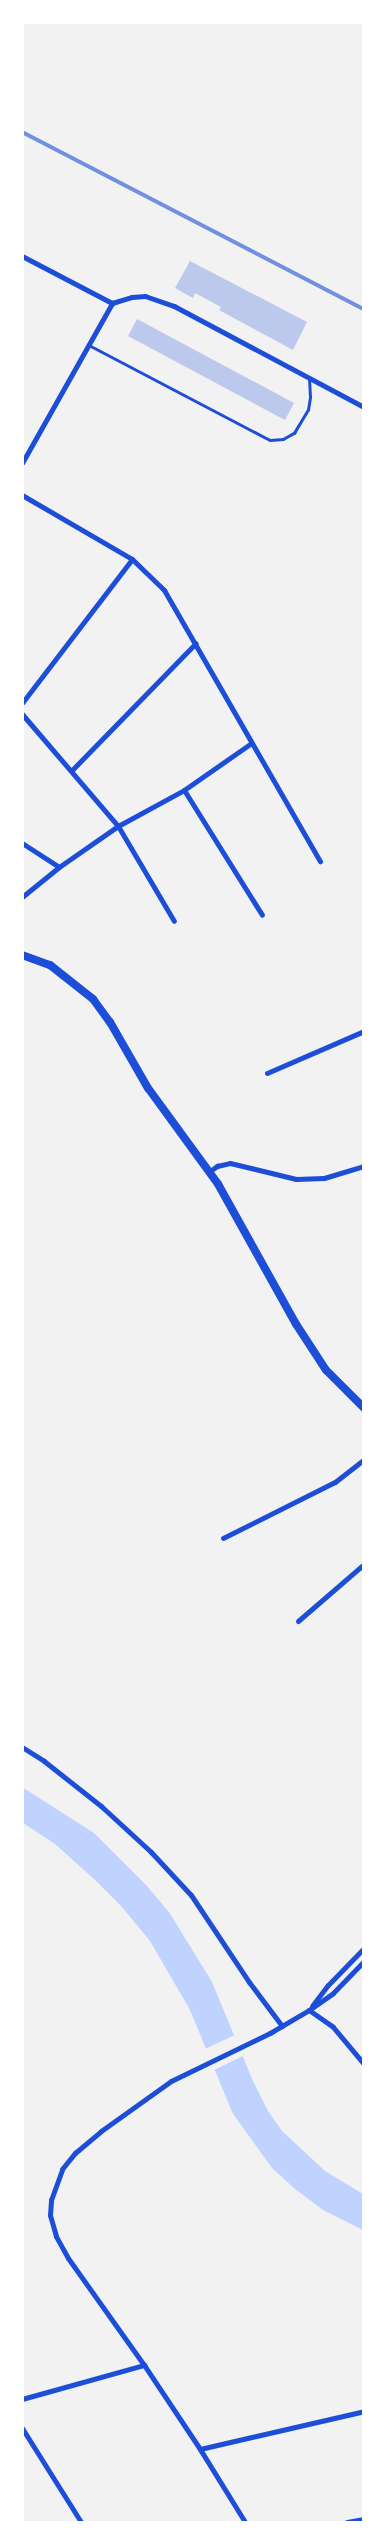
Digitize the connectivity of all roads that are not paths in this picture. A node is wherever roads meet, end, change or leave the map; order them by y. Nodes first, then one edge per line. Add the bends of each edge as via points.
1 (22, 256) edge
2 (112, 304) junction
3 (89, 345) junction
4 (309, 380) junction
5 (364, 407) edge
6 (22, 463) edge
7 (22, 495) edge
8 (132, 559) junction
9 (196, 643) junction
10 (22, 703) edge
11 (22, 714) edge
12 (250, 744) junction
13 (72, 770) junction
14 (184, 790) junction
15 (118, 826) junction
16 (22, 843) edge
17 (320, 861) dead end
18 (59, 867) junction
19 (22, 897) edge
20 (262, 914) dead end
21 (174, 922) dead end
22 (22, 955) edge
23 (364, 1031) edge
24 (267, 1074) dead end
25 (364, 1166) edge
26 (210, 1171) junction
27 (364, 1408) edge
28 (364, 1459) edge
29 (223, 1538) dead end
30 (364, 1564) edge
31 (298, 1621) dead end
32 (22, 1747) edge
33 (364, 1948) edge
34 (364, 1961) edge
35 (309, 2010) junction
36 (282, 2026) junction
37 (364, 2064) edge
38 (144, 2365) junction
39 (22, 2399) edge
40 (364, 2411) edge
41 (22, 2428) edge
42 (200, 2449) junction
43 (364, 2520) edge
44 (81, 2522) edge
45 (245, 2522) edge
46 (347, 2522) edge

1 - 2 street
2 - 3 street
2 - 4 street via 145,296 158,299
3 - 4 lane via 270,440 283,439 294,433 303,420 310,397
3 - 6 street
4 - 5 street
7 - 8 street
8 - 9 street via 164,590
8 - 10 street
9 - 12 street
9 - 13 street
11 - 13 street
12 - 14 street
12 - 17 street
13 - 15 street
14 - 15 street
14 - 20 street
15 - 18 street
15 - 21 street
16 - 18 street
18 - 19 street
22 - 26 main road via 50,966 94,999 148,1088
23 - 24 street
25 - 26 street via 324,1178 296,1179 230,1164
26 - 27 main road via 296,1324 326,1370
28 - 29 street via 335,1482
30 - 31 street
32 - 36 street via 101,1806 151,1852 191,1895
33 - 35 street
34 - 35 street via 333,1993
35 - 36 street
35 - 37 street via 333,2027
36 - 38 street via 171,2081 75,2153 62,2169 51,2200 50,2216 56,2236
38 - 39 street
38 - 42 street
40 - 42 street
41 - 44 street
42 - 45 street
43 - 46 street

